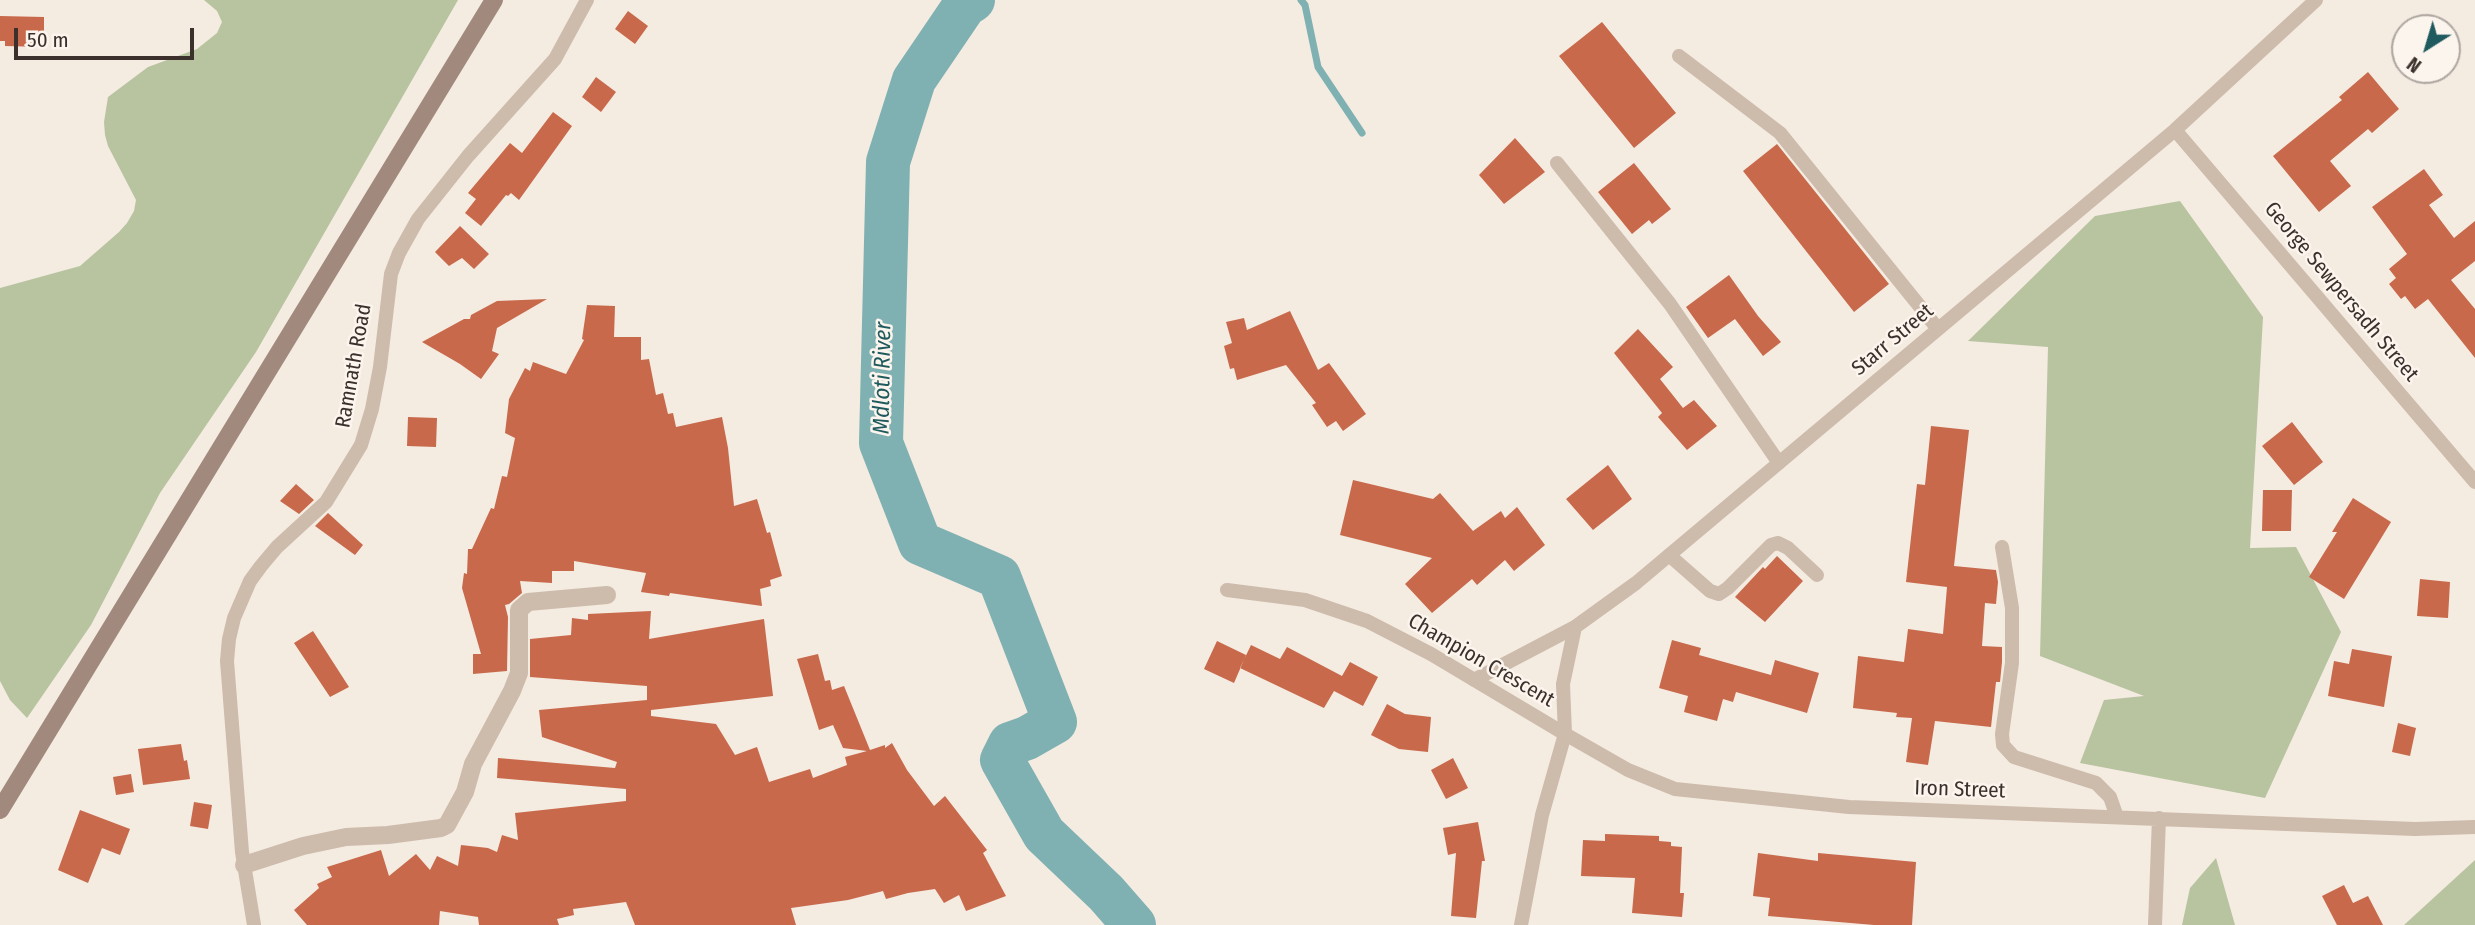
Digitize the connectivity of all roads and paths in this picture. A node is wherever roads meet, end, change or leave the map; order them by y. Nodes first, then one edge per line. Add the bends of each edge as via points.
1 (494, 0) edge
2 (587, 0) edge
3 (2316, 0) edge
4 (1679, 56) dead end
5 (2175, 130) junction
6 (1557, 163) dead end
7 (1938, 329) junction
8 (1779, 463) junction
9 (2475, 482) edge
10 (2002, 547) dead end
11 (1669, 555) junction
12 (1817, 575) dead end
13 (1227, 590) dead end
14 (607, 595) dead end
15 (1576, 627) junction
16 (1474, 680) junction
17 (1565, 734) junction
18 (0, 810) edge
19 (2117, 817) junction
20 (2159, 818) junction
21 (2475, 827) edge
22 (244, 865) junction
23 (254, 925) edge
24 (1521, 925) edge
25 (2155, 925) edge

1 - 18 street
2 - 22 lane, Ramnath Road via 555,59 418,219 391,274 380,367 361,445 326,502 277,547 242,597 227,661
3 - 5 lane, Starr Street
4 - 7 lane via 1780,133
5 - 7 lane, Starr Street
5 - 9 lane, George Sewpersadh Street
6 - 8 lane via 1670,304
7 - 8 lane, Starr Street
8 - 11 lane, Starr Street
10 - 19 lane via 2012,608 2012,663 2003,745 2014,757 2096,783 2110,797
11 - 12 lane via 1719,594 1777,543
11 - 15 lane, Starr Street
13 - 16 lane, Champion Crescent via 1305,600 1339,610
14 - 22 street via 528,602 519,610 519,673 447,825 346,837
15 - 16 lane, Starr Street
15 - 17 lane via 1563,684
16 - 17 lane, Champion Crescent
17 - 19 lane, Iron Street via 1628,770 1675,789 1849,807
17 - 24 lane, Champion Crescent via 1542,815
19 - 20 lane, Iron Street
20 - 21 lane, Iron Street via 2415,829
20 - 25 lane
22 - 23 lane, Ramnath Road

